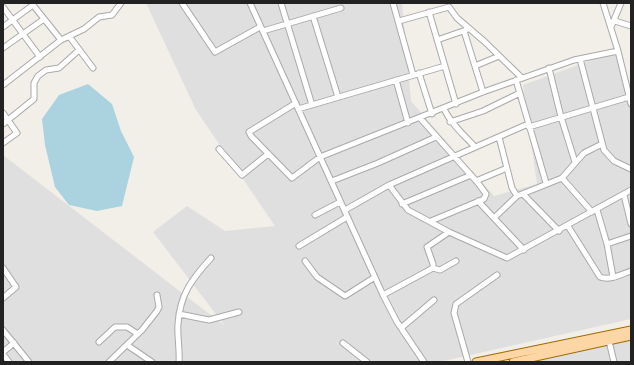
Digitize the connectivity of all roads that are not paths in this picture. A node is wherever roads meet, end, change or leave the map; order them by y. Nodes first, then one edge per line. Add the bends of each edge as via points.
1 (121, 3) edge
2 (182, 3) edge
3 (250, 3) edge
4 (281, 3) edge
5 (393, 3) edge
6 (603, 3) edge
7 (621, 3) edge
8 (3, 8) edge
9 (341, 8) dead end
10 (429, 12) junction
11 (313, 16) junction
12 (44, 19) junction
13 (12, 20) junction
14 (399, 21) junction
15 (615, 21) junction
16 (288, 24) junction
17 (631, 26) edge
18 (3, 27) edge
19 (611, 27) junction
20 (262, 29) junction
21 (470, 29) junction
22 (464, 31) junction
23 (22, 34) junction
24 (69, 36) junction
25 (61, 40) junction
26 (437, 40) junction
27 (3, 47) edge
28 (79, 50) junction
29 (618, 51) junction
30 (499, 56) junction
31 (40, 57) junction
32 (580, 59) junction
33 (445, 66) junction
34 (475, 66) junction
35 (93, 68) dead end
36 (549, 68) junction
37 (419, 74) junction
38 (413, 75) junction
39 (522, 78) junction
40 (396, 80) junction
41 (516, 80) junction
42 (3, 85) edge
43 (483, 92) junction
44 (520, 93) junction
45 (338, 97) junction
46 (629, 97) junction
47 (296, 103) junction
48 (456, 104) junction
49 (631, 104) edge
50 (312, 105) junction
51 (593, 106) junction
52 (298, 109) junction
53 (444, 109) junction
54 (3, 113) edge
55 (432, 114) junction
56 (561, 117) junction
57 (420, 118) junction
58 (8, 120) junction
59 (450, 122) junction
60 (408, 123) junction
61 (3, 124) edge
62 (528, 126) junction
63 (436, 137) junction
64 (499, 137) junction
65 (3, 143) edge
66 (602, 144) junction
67 (475, 147) junction
68 (219, 149) dead end
69 (268, 154) junction
70 (454, 156) junction
71 (320, 157) junction
72 (575, 162) junction
73 (507, 168) junction
74 (631, 170) edge
75 (471, 175) junction
76 (562, 178) junction
77 (332, 181) junction
78 (476, 181) junction
79 (546, 183) junction
80 (389, 185) junction
81 (631, 190) edge
82 (524, 195) junction
83 (624, 195) junction
84 (517, 196) junction
85 (478, 201) junction
86 (340, 202) junction
87 (402, 204) junction
88 (345, 210) junction
89 (594, 211) junction
90 (315, 215) dead end
91 (347, 217) junction
92 (494, 218) junction
93 (431, 221) junction
94 (631, 224) edge
95 (568, 226) junction
96 (559, 231) junction
97 (449, 232) junction
98 (631, 236) edge
99 (607, 244) junction
100 (299, 246) dead end
101 (524, 250) junction
102 (211, 258) dead end
103 (305, 261) dead end
104 (456, 261) dead end
105 (3, 268) edge
106 (433, 268) junction
107 (631, 271) edge
108 (497, 275) dead end
109 (375, 277) junction
110 (614, 277) junction
111 (157, 295) dead end
112 (382, 295) junction
113 (3, 298) edge
114 (434, 300) dead end
115 (239, 312) dead end
116 (179, 314) junction
117 (401, 328) junction
118 (3, 330) edge
119 (631, 330) edge
120 (138, 334) junction
121 (631, 336) edge
122 (609, 341) junction
123 (99, 342) dead end
124 (14, 343) junction
125 (343, 343) dead end
126 (127, 345) junction
127 (3, 353) edge
128 (28, 360) edge
129 (9, 362) edge
130 (21, 362) edge
131 (109, 362) edge
132 (152, 362) edge
133 (180, 362) edge
134 (367, 362) edge
135 (424, 362) edge
136 (468, 362) edge
137 (476, 362) edge
138 (513, 362) edge
139 (614, 362) edge

1 - 24 street via 112,15 99,17 84,29
2 - 20 street via 215,52
3 - 20 street
4 - 16 street
5 - 14 street
6 - 19 street
7 - 15 street
8 - 13 street
9 - 11 street
10 - 14 street
10 - 21 street via 448,6
10 - 26 street
11 - 16 street
11 - 45 street
12 - 13 street via 33,5
12 - 23 street
12 - 25 street
13 - 18 street
13 - 23 street
14 - 38 street
15 - 17 street
15 - 19 street
16 - 20 street
16 - 50 street
19 - 29 street
20 - 47 street
21 - 22 street
21 - 30 street
22 - 26 street
22 - 34 street
23 - 27 street
23 - 31 street
24 - 25 street
24 - 28 street
25 - 31 street
26 - 33 street
28 - 35 street
28 - 58 street via 59,68 46,70 38,76 34,87 35,98
29 - 32 street
29 - 46 street
30 - 34 street
30 - 39 street
31 - 42 street
32 - 36 street
32 - 51 street
33 - 37 street
33 - 48 street
34 - 43 street
36 - 39 street
36 - 56 street
37 - 38 street
37 - 55 street
38 - 40 street
39 - 41 street
40 - 45 street
40 - 60 street
41 - 43 street
41 - 44 street
43 - 48 street
44 - 59 street via 483,111
44 - 62 street
45 - 50 street
46 - 49 street
46 - 51 street
47 - 52 street
47 - 69 street via 249,132
48 - 53 street
50 - 52 street
51 - 56 street
51 - 66 street
52 - 71 street
53 - 55 street
53 - 59 street
54 - 58 street
55 - 57 street
56 - 62 street
56 - 72 street
57 - 60 street
57 - 63 street
58 - 61 street
58 - 65 street via 17,133
59 - 67 street via 458,127
60 - 71 street
62 - 64 street
62 - 79 street
63 - 70 street
63 - 77 street
64 - 67 street
64 - 73 street
66 - 72 street via 584,153
66 - 74 street via 614,161
67 - 70 street
68 - 69 street via 242,175
69 - 71 street via 292,178
70 - 75 street
70 - 80 street
71 - 77 street
72 - 76 street
73 - 78 street
73 - 84 street via 512,188
75 - 78 street
75 - 87 street
76 - 79 street
76 - 89 street
77 - 86 street
78 - 85 street via 486,194 484,199
79 - 82 street
80 - 87 street
80 - 88 street
81 - 83 street
82 - 84 street
82 - 96 street
83 - 89 street
83 - 94 street
84 - 92 street
85 - 92 street
85 - 93 street
86 - 88 street
86 - 90 street
87 - 93 street via 408,210
88 - 91 street
89 - 95 street
89 - 99 street
91 - 100 street
91 - 109 street
92 - 101 street
93 - 97 street
95 - 96 street
95 - 110 street via 597,273 604,279
96 - 101 street
97 - 101 street via 505,258
97 - 106 street via 427,247 434,264
98 - 99 street
99 - 110 street
102 - 116 street via 189,283
103 - 109 street via 317,277 345,296
104 - 106 street via 440,270
105 - 113 street via 16,287
106 - 112 street
107 - 110 street
108 - 136 street via 463,298 455,307 454,313
109 - 112 street
111 - 120 street via 158,309
112 - 117 street
114 - 117 street
115 - 116 street via 210,320
116 - 133 street
117 - 135 street
118 - 124 street
119 - 137 main road
120 - 123 street via 127,327 115,327
120 - 126 street
121 - 122 main road
122 - 138 main road
122 - 139 street
124 - 127 street
124 - 128 street
125 - 134 street
126 - 131 street
126 - 132 street
127 - 129 street
128 - 130 street

